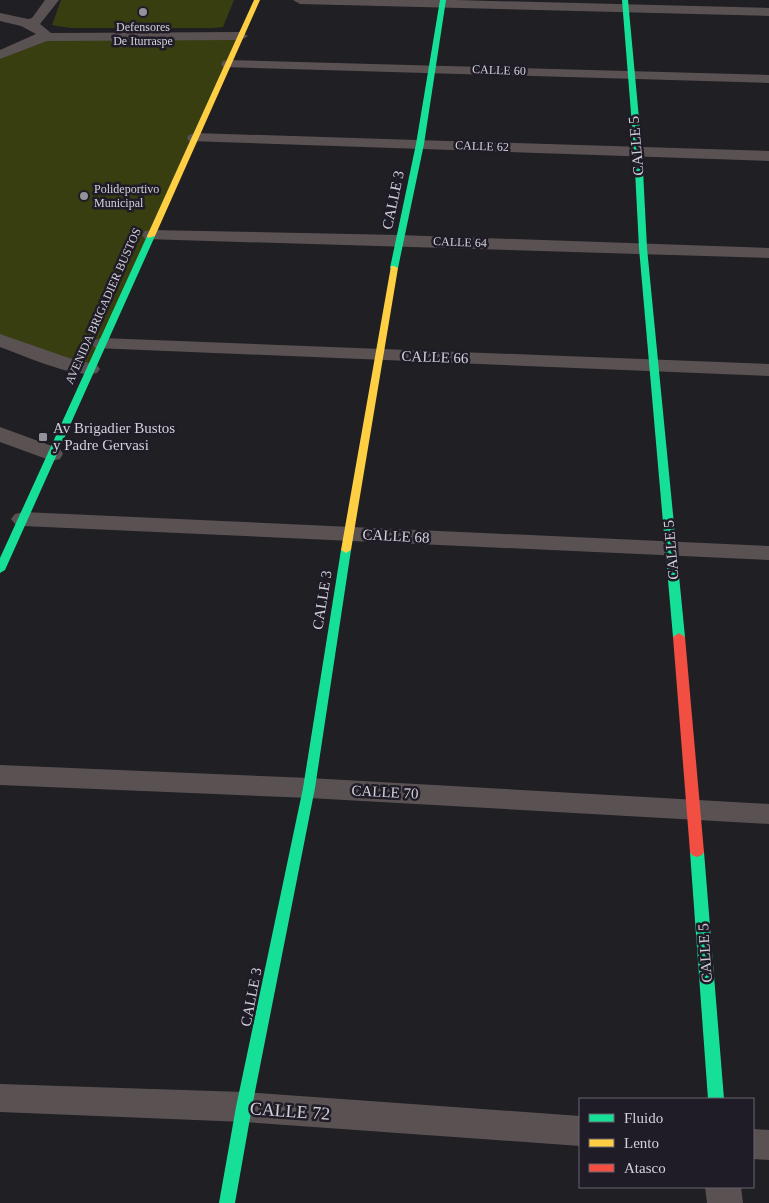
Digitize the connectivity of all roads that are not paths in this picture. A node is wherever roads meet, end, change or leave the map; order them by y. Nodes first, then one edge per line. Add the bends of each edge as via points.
1 (52, 0) edge
2 (257, 0) edge
3 (300, 0) edge
4 (442, 2) edge
5 (625, 4) edge
6 (769, 12) edge
7 (0, 16) edge
8 (29, 23) junction
9 (241, 36) junction
10 (47, 37) junction
11 (0, 55) edge
12 (228, 64) junction
13 (433, 68) junction
14 (630, 74) junction
15 (769, 78) edge
16 (194, 138) junction
17 (420, 144) junction
18 (638, 151) junction
19 (769, 156) edge
20 (151, 235) junction
21 (399, 240) junction
22 (643, 248) junction
23 (769, 252) edge
24 (0, 340) edge
25 (102, 344) junction
26 (379, 355) junction
27 (655, 366) junction
28 (90, 369) junction
29 (769, 370) edge
30 (0, 434) edge
31 (52, 454) junction
32 (23, 519) junction
33 (348, 534) junction
34 (671, 548) junction
35 (769, 553) edge
36 (3, 556) edge
37 (0, 775) edge
38 (308, 788) junction
39 (694, 810) junction
40 (769, 814) edge
41 (0, 1098) edge
42 (716, 1098) edge
43 (244, 1107) junction
44 (579, 1132) edge
45 (754, 1144) edge
46 (769, 1145) edge
47 (723, 1188) edge
48 (227, 1203) edge
49 (725, 1203) edge

1 - 8 street via 37,21
2 - 9 street, AVENIDA BRIGADIER BUSTOS
3 - 4 street
4 - 5 street
4 - 13 street, CALLE 3
5 - 6 street
5 - 14 street, CALLE 5
7 - 8 street
8 - 10 street
9 - 10 street
9 - 12 street, AVENIDA BRIGADIER BUSTOS
10 - 11 street
12 - 13 street, CALLE 60
12 - 16 street, AVENIDA BRIGADIER BUSTOS
13 - 14 street, CALLE 60
13 - 17 street, CALLE 3
14 - 15 street, CALLE 60
14 - 18 street, CALLE 5
16 - 17 street, CALLE 62
16 - 20 street, AVENIDA BRIGADIER BUSTOS
17 - 18 street, CALLE 62
17 - 21 street, CALLE 3
18 - 19 street, CALLE 62
18 - 22 street, CALLE 5
20 - 21 street, CALLE 64
20 - 25 street, AVENIDA BRIGADIER BUSTOS
21 - 22 street, CALLE 64
21 - 26 street, CALLE 3
22 - 23 street, CALLE 64
22 - 27 street, CALLE 5
24 - 28 street via 63,363
25 - 26 street, CALLE 66
25 - 28 street, AVENIDA BRIGADIER BUSTOS
26 - 27 street, CALLE 66
26 - 33 street, CALLE 3
27 - 29 street, CALLE 66
27 - 34 street, CALLE 5
28 - 31 street, AVENIDA BRIGADIER BUSTOS
30 - 31 street
31 - 32 street, AVENIDA BRIGADIER BUSTOS
32 - 33 street, CALLE 68
32 - 36 street, AVENIDA BRIGADIER BUSTOS
33 - 34 street, CALLE 68
33 - 38 street, CALLE 3
34 - 35 street, CALLE 68
34 - 39 street, CALLE 5
37 - 38 street, CALLE 70
38 - 39 street, CALLE 70
38 - 43 street, CALLE 3
39 - 40 street, CALLE 70
39 - 42 street, CALLE 5
41 - 43 street, CALLE 72
43 - 44 street, CALLE 72
43 - 48 street, CALLE 3
45 - 46 street
47 - 49 street

